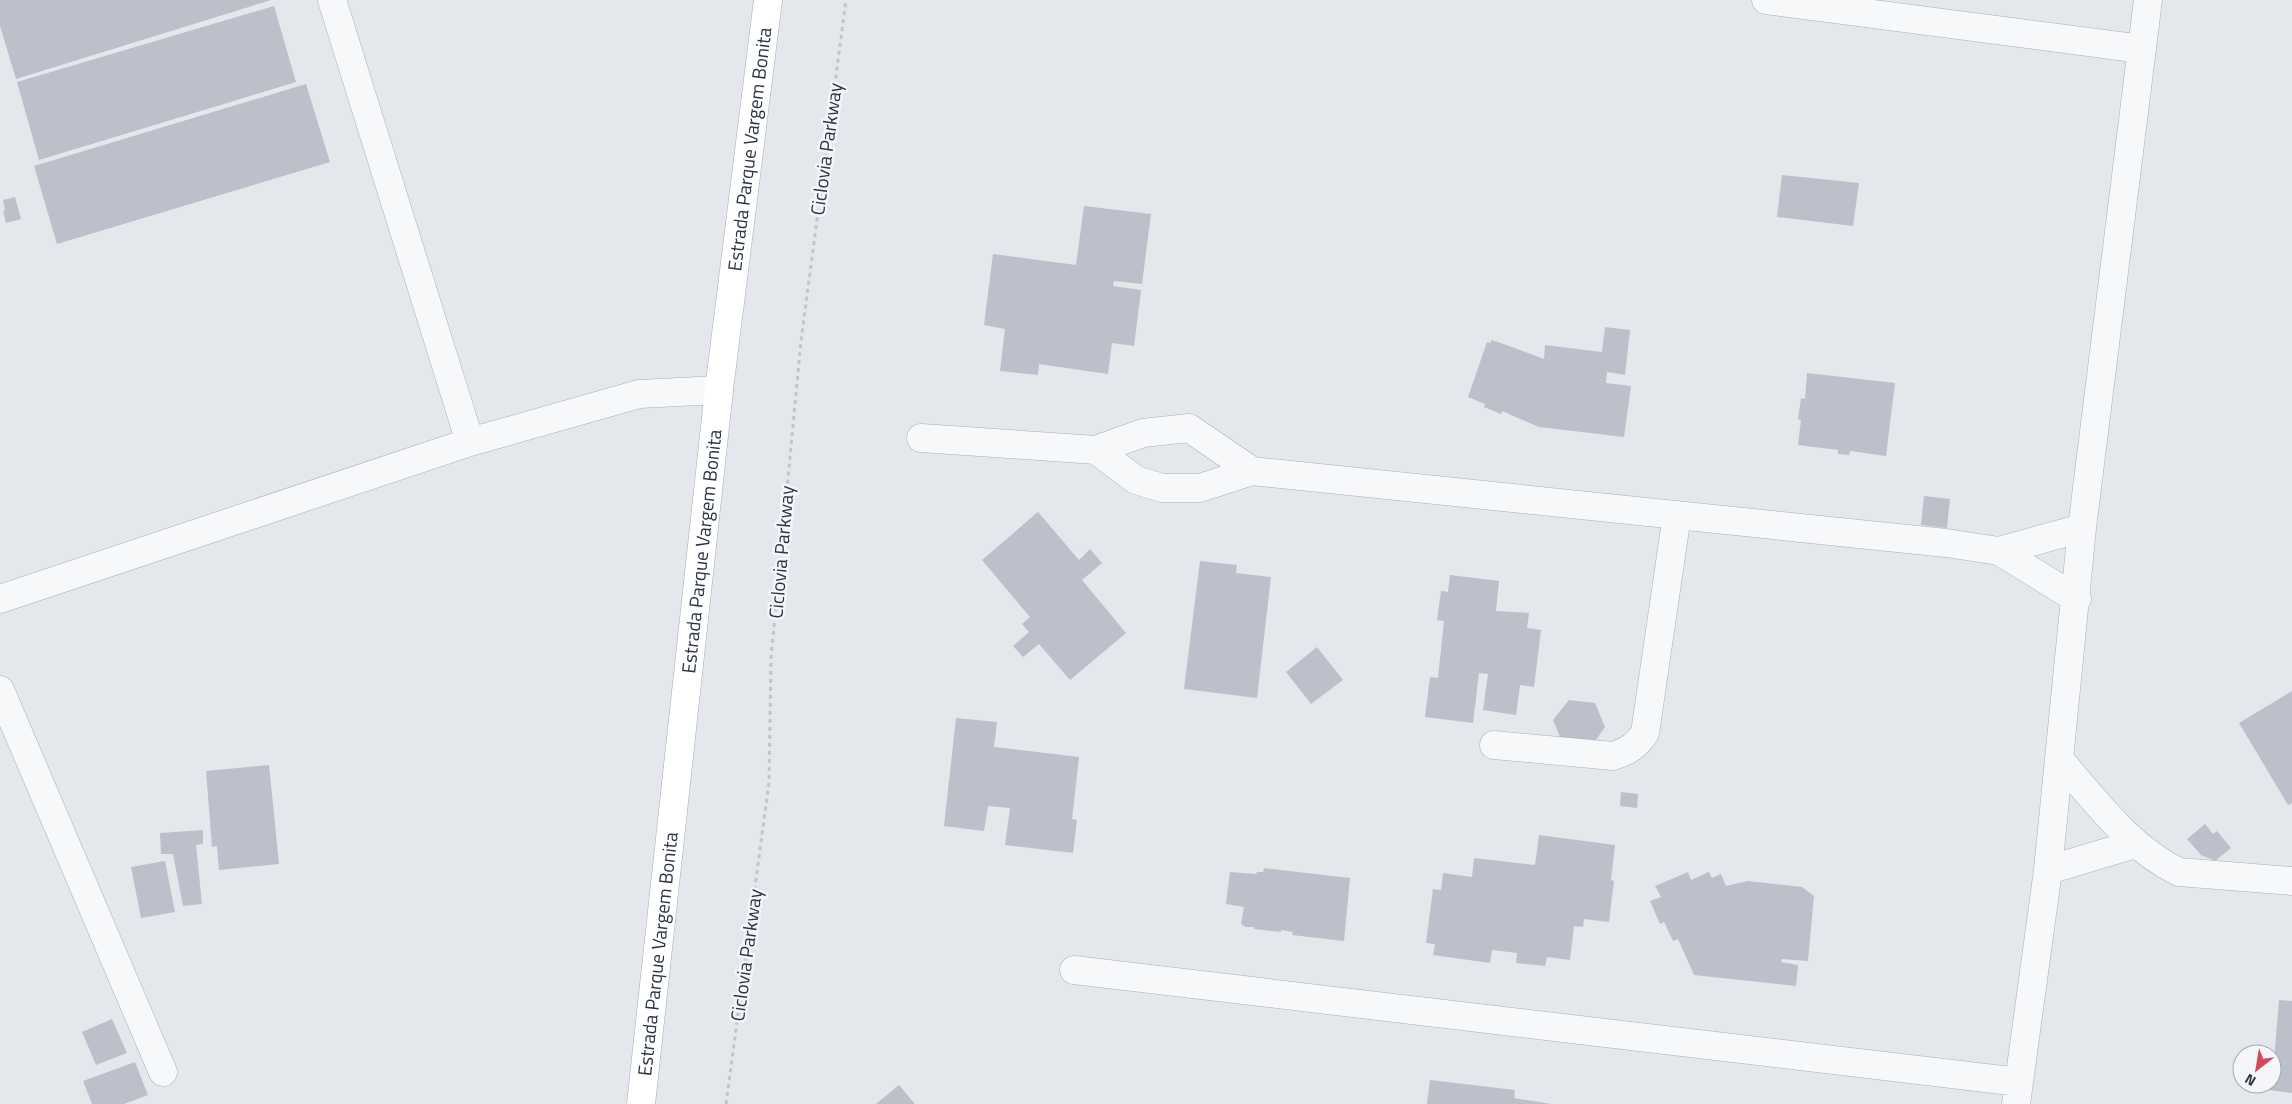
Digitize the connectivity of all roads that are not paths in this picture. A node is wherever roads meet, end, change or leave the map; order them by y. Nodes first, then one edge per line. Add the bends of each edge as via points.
1 (332, 0) edge
2 (768, 0) edge
3 (1766, 0) edge
4 (2148, 0) edge
5 (2142, 49) junction
6 (719, 390) junction
7 (922, 438) dead end
8 (470, 442) junction
9 (1096, 450) junction
10 (1252, 471) junction
11 (1677, 515) junction
12 (2082, 528) junction
13 (2000, 551) junction
14 (0, 599) edge
15 (2077, 599) junction
16 (0, 690) edge
17 (1494, 745) dead end
18 (2059, 759) junction
19 (2135, 844) junction
20 (2048, 870) junction
21 (2292, 881) edge
22 (1074, 970) dead end
23 (163, 1072) dead end
24 (2017, 1093) edge
25 (641, 1104) edge

1 - 8 street
2 - 6 main road, Estrada Parque Vargem Bonita
3 - 5 street
4 - 5 street
5 - 12 street
6 - 8 street via 639,394
6 - 25 main road, Estrada Parque Vargem Bonita
7 - 9 street
8 - 14 street
9 - 10 street via 1136,480 1162,488 1200,488
9 - 10 street via 1143,433 1189,428
10 - 11 street
11 - 13 street
11 - 17 street via 1644,733 1639,741 1628,751 1613,756
12 - 13 street
12 - 15 street
13 - 15 street
15 - 18 street
16 - 23 street
18 - 19 street
18 - 20 street
19 - 20 street
19 - 21 street via 2155,860 2179,872
20 - 24 street
22 - 24 street

